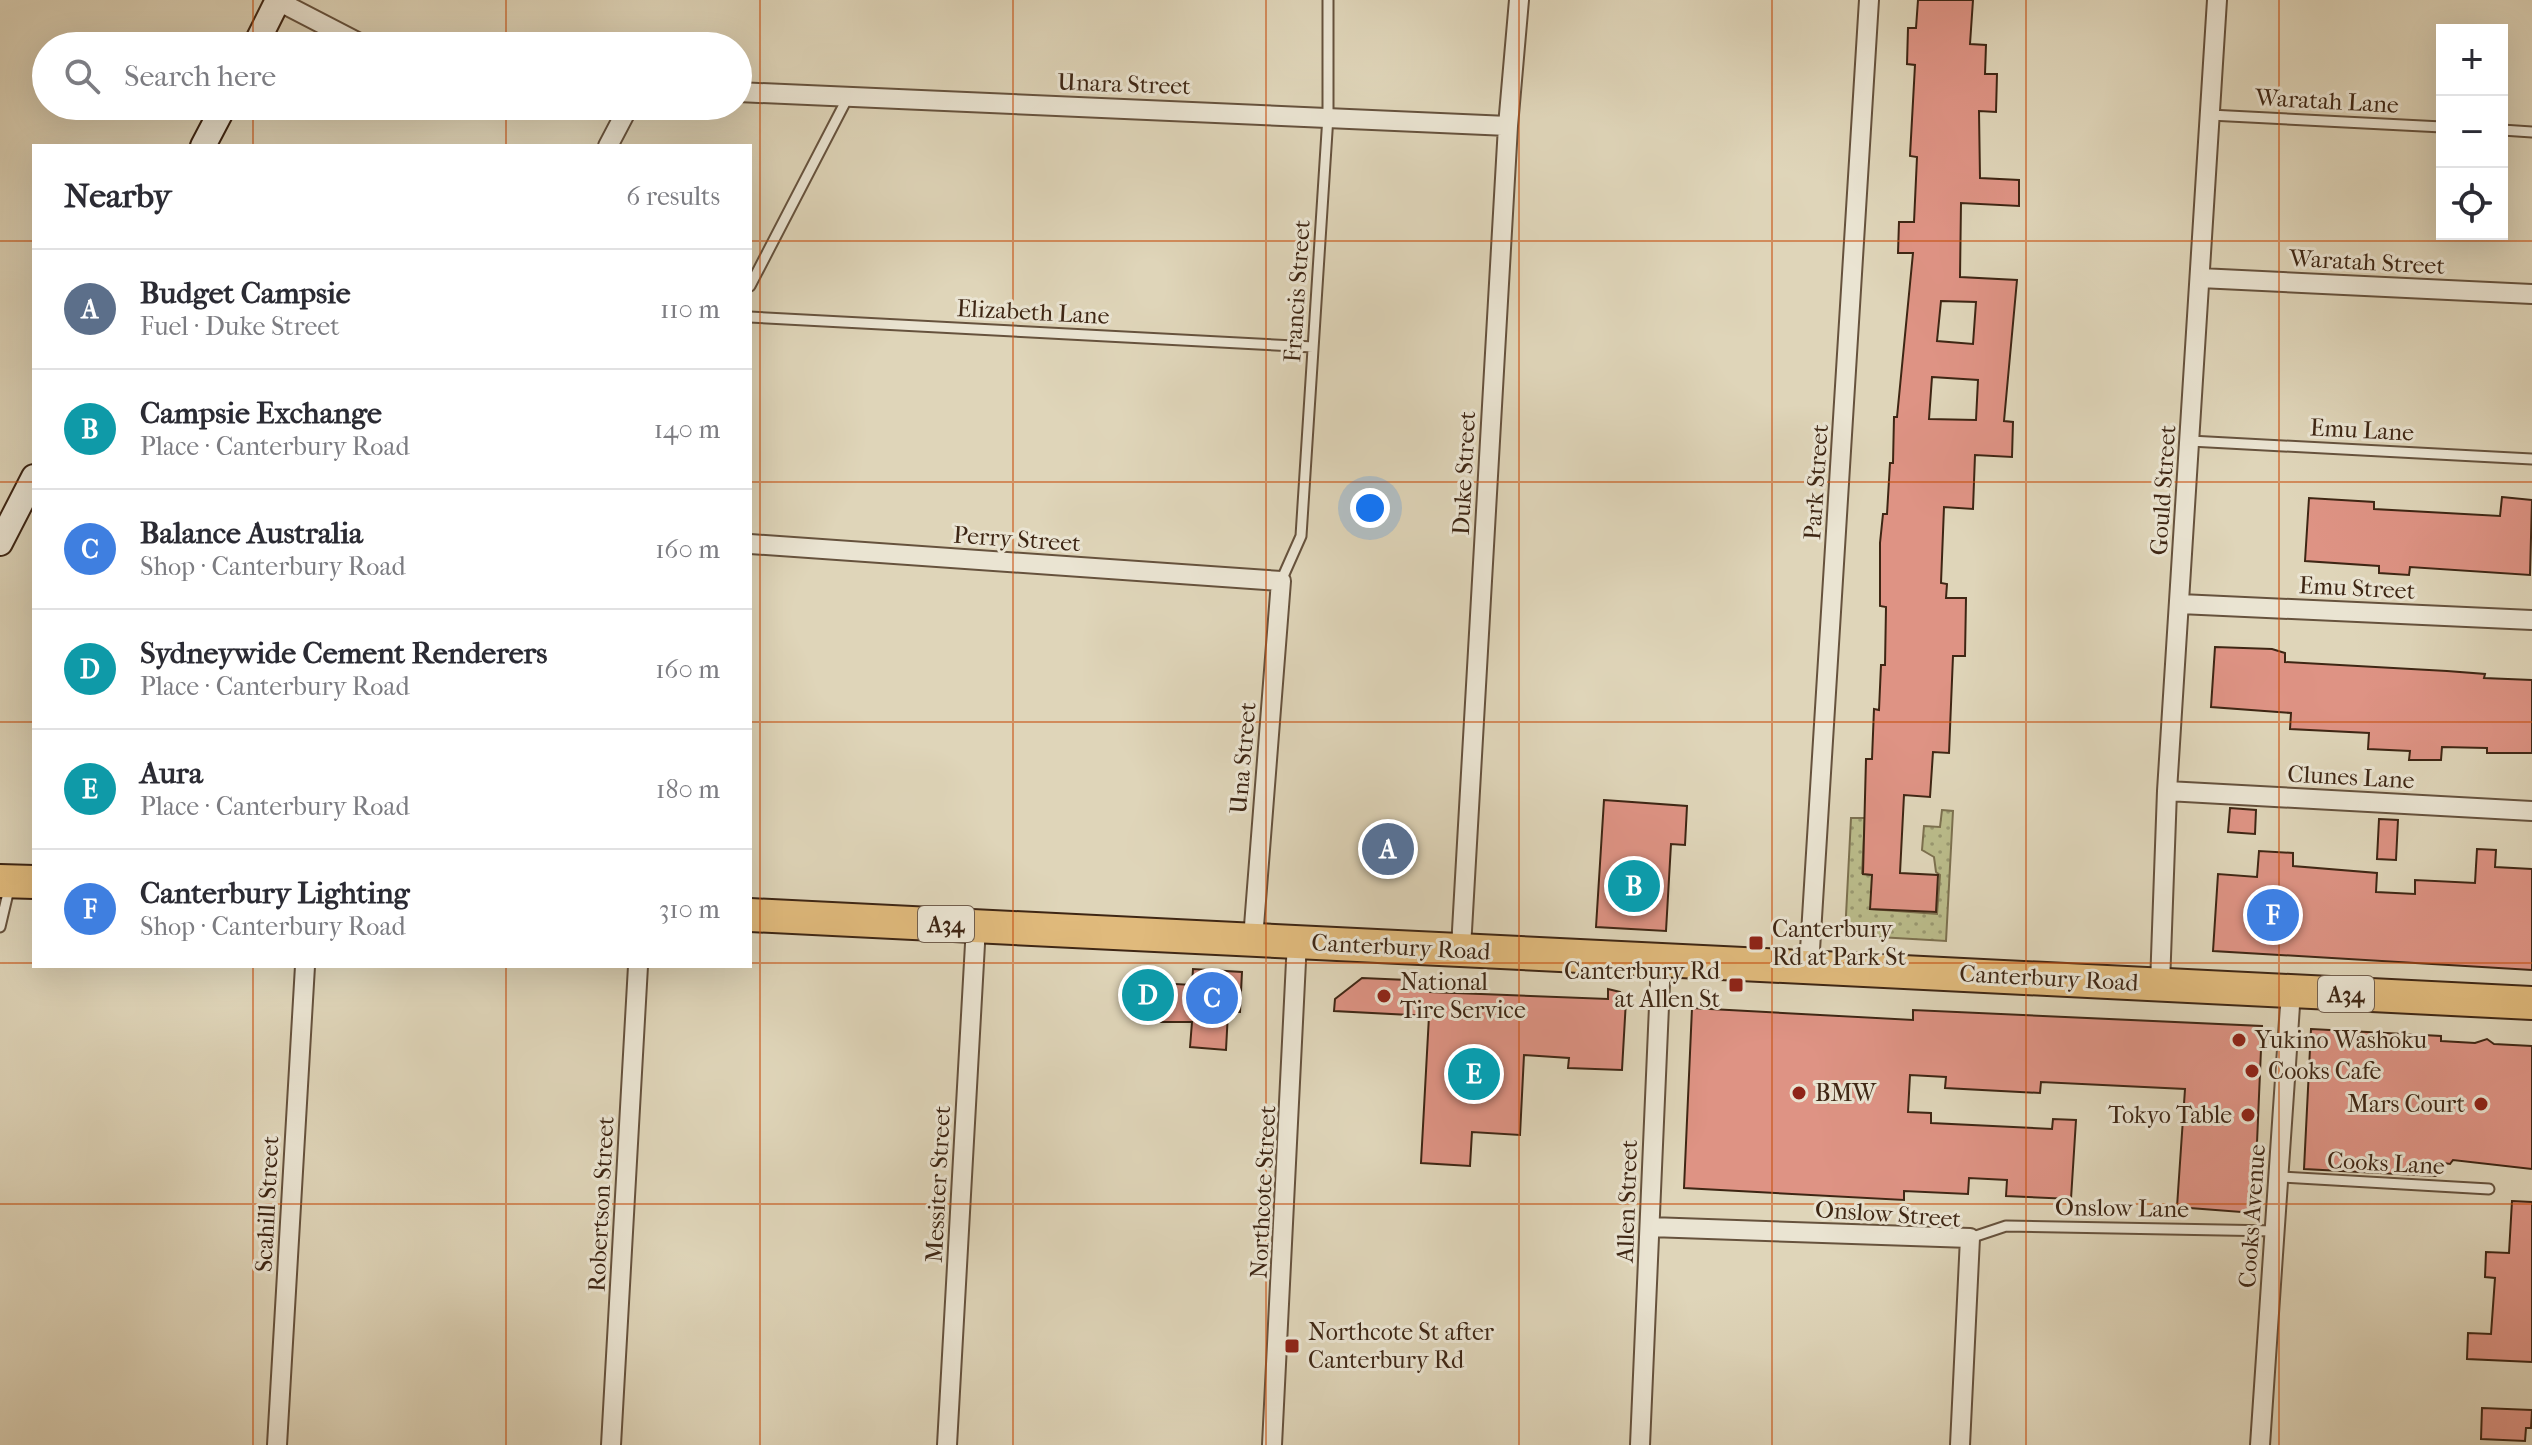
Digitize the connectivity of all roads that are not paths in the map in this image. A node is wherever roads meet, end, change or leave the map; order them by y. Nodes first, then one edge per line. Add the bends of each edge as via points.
1 (278, 0) edge
2 (1328, 0) edge
3 (1519, 0) edge
4 (1869, 0) edge
5 (2217, 0) edge
6 (262, 32) edge
7 (339, 32) edge
8 (752, 93) edge
9 (848, 97) junction
10 (2210, 115) junction
11 (1328, 116) junction
12 (217, 120) edge
13 (622, 120) edge
14 (1508, 126) junction
15 (2436, 127) edge
16 (2508, 130) edge
17 (2532, 132) edge
18 (204, 144) edge
19 (609, 144) edge
20 (2200, 278) junction
21 (752, 282) edge
22 (2532, 294) edge
23 (752, 317) edge
24 (1313, 347) junction
25 (2190, 441) junction
26 (2532, 459) edge
27 (32, 481) edge
28 (0, 543) edge
29 (752, 544) edge
30 (1281, 581) junction
31 (2180, 604) junction
32 (2532, 620) edge
33 (2167, 791) junction
34 (2532, 811) edge
35 (15, 882) edge
36 (752, 915) edge
37 (976, 926) junction
38 (0, 927) edge
39 (1253, 939) junction
40 (1297, 941) junction
41 (1461, 948) junction
42 (1661, 960) junction
43 (1809, 966) junction
44 (305, 968) edge
45 (638, 968) edge
46 (2160, 984) junction
47 (2291, 991) junction
48 (2532, 1003) edge
49 (2280, 1177) junction
50 (2489, 1189) dead end
51 (1650, 1227) junction
52 (2276, 1231) junction
53 (1970, 1238) junction
54 (277, 1445) edge
55 (611, 1445) edge
56 (947, 1445) edge
57 (1272, 1445) edge
58 (1640, 1445) edge
59 (1960, 1445) edge
60 (2260, 1445) edge

1 - 6 main road
1 - 7 street
2 - 11 lane, Francis Street
3 - 14 street, Duke Street
4 - 43 street, Park Street
5 - 10 street, Gould Street
8 - 9 street, Unara Street
9 - 11 street, Unara Street
9 - 21 lane
10 - 15 lane, Waratah Lane
10 - 20 street, Gould Street
11 - 14 street, Unara Street
11 - 24 lane, Francis Street
12 - 18 main road
13 - 19 street
14 - 41 street, Duke Street
16 - 17 lane
20 - 22 street, Waratah Street
20 - 25 street, Gould Street
23 - 24 lane, Elizabeth Lane
24 - 30 lane, Francis Street via 1301,536
25 - 26 lane, Emu Lane
25 - 31 street, Gould Street
27 - 28 main road
29 - 30 street, Perry Street
30 - 39 street, Una Street
31 - 32 street, Emu Street
31 - 33 street, Gould Street
33 - 34 street, Clunes Lane
33 - 46 street, Gould Street
35 - 38 lane
36 - 37 highway, Canterbury Road / A34
37 - 39 highway, Canterbury Road / A34
37 - 56 street, Messiter Street
39 - 40 highway, Canterbury Road / A34
40 - 41 highway, Canterbury Road / A34
40 - 57 street, Northcote Street
41 - 42 highway, Canterbury Road / A34
42 - 43 highway, Canterbury Road / A34
42 - 51 street, Allen Street
43 - 46 highway, Canterbury Road / A34
44 - 54 street, Scahill Street
45 - 55 street, Robertson Street
46 - 47 highway, Canterbury Road / A34
47 - 48 highway, Canterbury Road / A34
47 - 49 street, Cooks Avenue
49 - 50 lane, Cooks Lane
49 - 52 street, Cooks Avenue
51 - 53 street, Onslow Street
51 - 58 street, Allen Street
52 - 53 lane, Onslow Lane via 2006,1226
52 - 60 street, Cooks Avenue
53 - 59 street, Onslow Street

